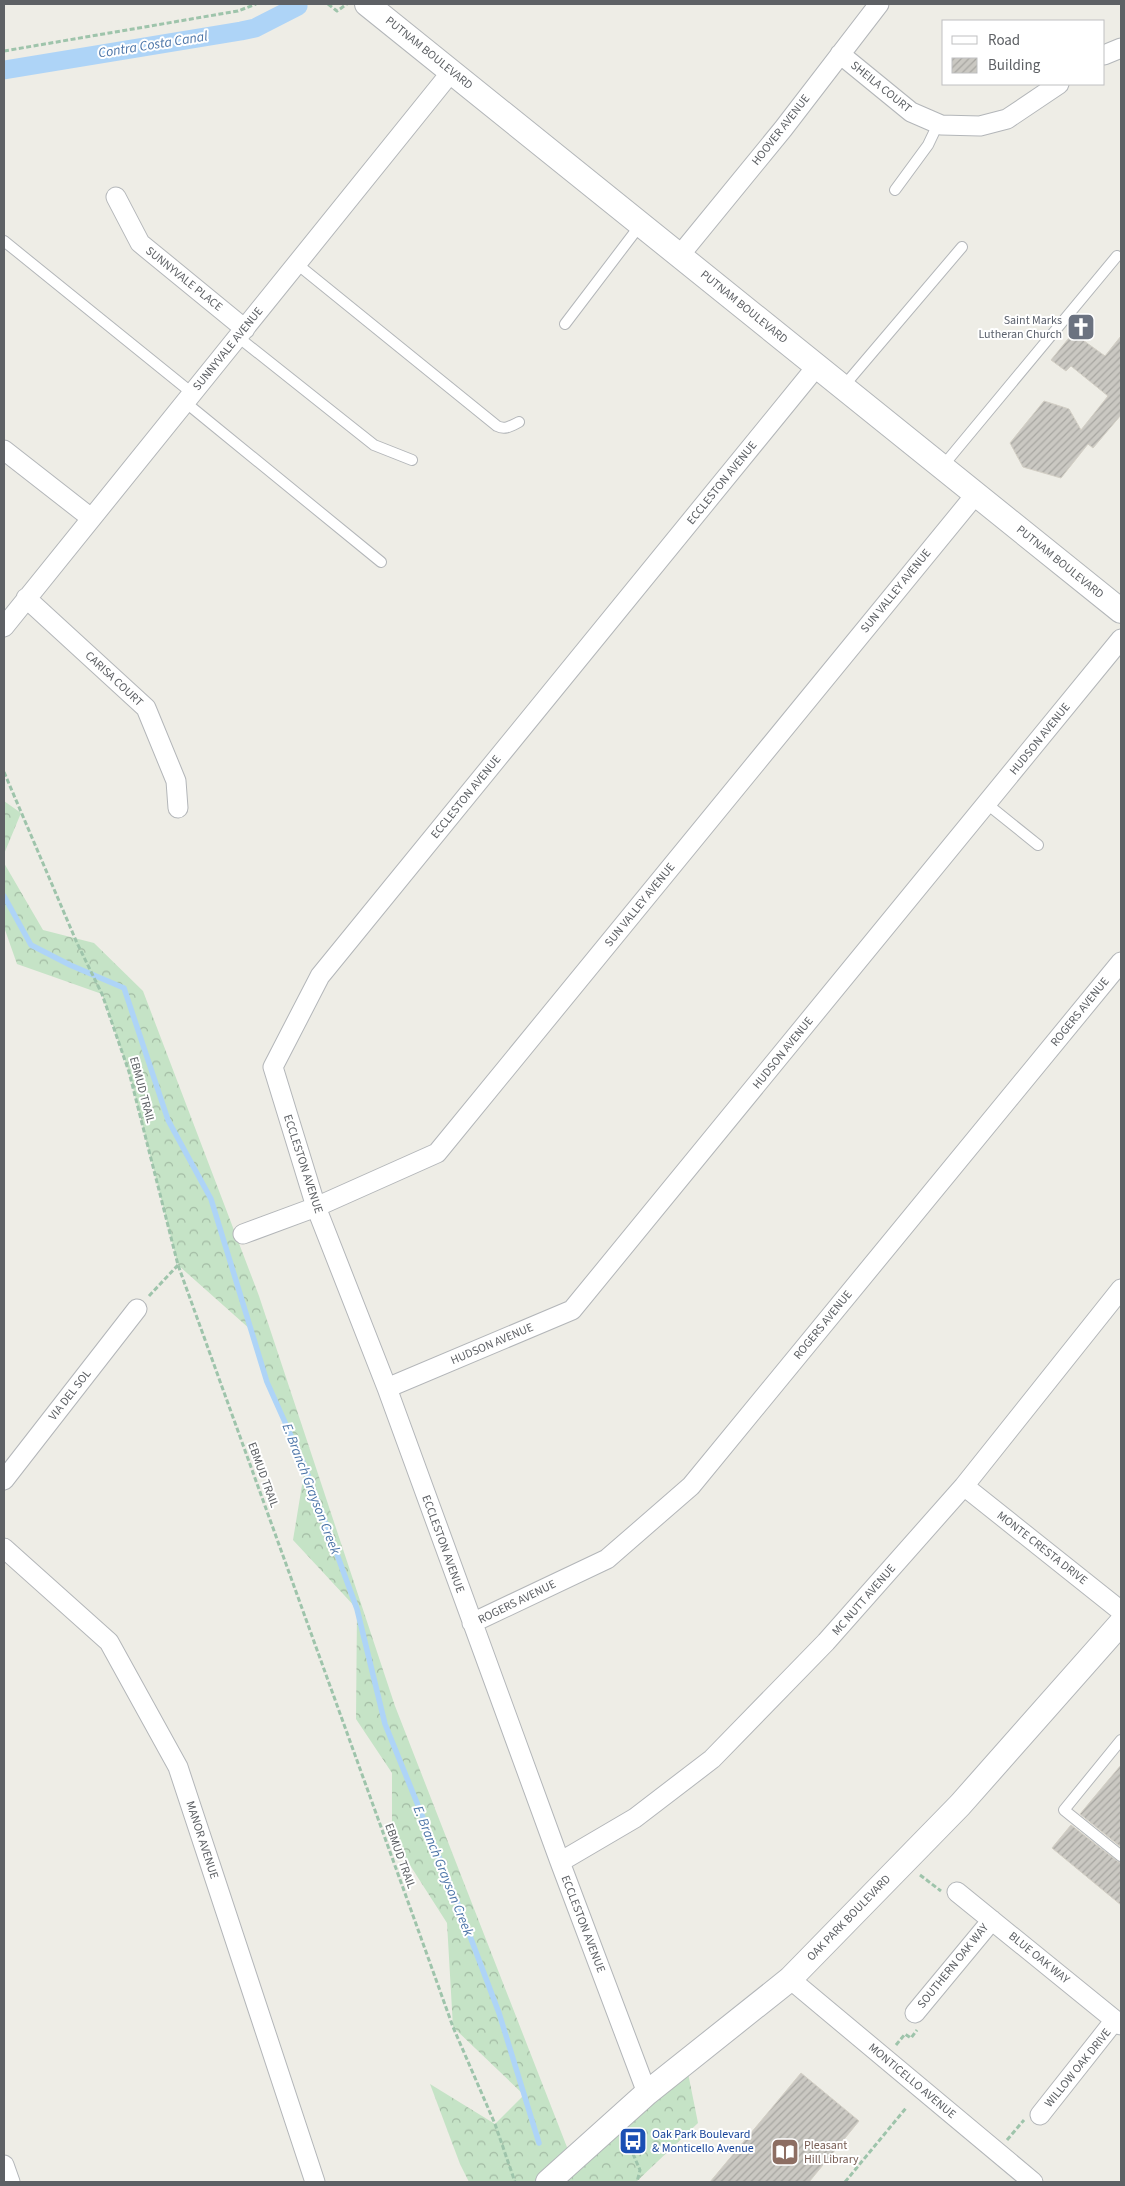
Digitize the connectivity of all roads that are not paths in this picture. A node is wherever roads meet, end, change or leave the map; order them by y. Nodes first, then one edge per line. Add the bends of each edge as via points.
1 (367, 4) edge
2 (879, 4) edge
3 (1121, 48) edge
4 (840, 54) junction
5 (1105, 55) edge
6 (452, 71) junction
7 (1058, 85) edge
8 (938, 124) junction
9 (895, 190) dead end
10 (116, 197) dead end
11 (641, 224) junction
12 (4, 241) edge
13 (962, 247) dead end
14 (680, 255) junction
15 (1117, 256) dead end
16 (297, 264) junction
17 (565, 324) dead end
18 (241, 333) junction
19 (818, 366) junction
20 (843, 387) junction
21 (189, 398) junction
22 (519, 422) dead end
23 (4, 450) edge
24 (412, 460) dead end
25 (942, 467) junction
26 (976, 494) junction
27 (91, 518) junction
28 (381, 562) dead end
29 (26, 598) junction
30 (1121, 611) edge
31 (4, 627) edge
32 (1121, 639) edge
33 (987, 804) junction
34 (178, 808) dead end
35 (1038, 845) dead end
36 (1121, 962) edge
37 (316, 1206) junction
38 (243, 1234) dead end
39 (1121, 1289) edge
40 (137, 1310) road end
41 (387, 1388) junction
42 (4, 1480) edge
43 (964, 1486) junction
44 (4, 1548) edge
45 (1121, 1611) edge
46 (472, 1623) junction
47 (1121, 1623) edge
48 (1121, 1740) edge
49 (1121, 1856) edge
50 (560, 1862) junction
51 (957, 1892) road end
52 (992, 1920) junction
53 (790, 1979) junction
54 (915, 2013) road end
55 (1118, 2023) edge
56 (647, 2093) junction
57 (1040, 2115) road end
58 (4, 2165) edge
59 (10, 2182) edge
60 (315, 2182) edge
61 (548, 2182) edge
62 (1033, 2182) edge

1 - 6 street, PUTNAM BOULEVARD
2 - 4 street, HOOVER AVENUE
3 - 5 street
4 - 8 street, SHEILA COURT via 911,112
4 - 14 street, HOOVER AVENUE
6 - 11 street, PUTNAM BOULEVARD
6 - 16 street, SUNNYVALE AVENUE
7 - 8 street, SHEILA COURT via 1007,119 980,126
8 - 9 lane via 928,145
10 - 18 street, SUNNYVALE PLACE via 140,243
11 - 14 street, PUTNAM BOULEVARD
11 - 17 lane
12 - 21 lane
13 - 20 lane
14 - 19 street, PUTNAM BOULEVARD
15 - 25 lane
16 - 18 street, SUNNYVALE AVENUE
16 - 22 lane via 497,426 508,427
18 - 21 street, SUNNYVALE AVENUE
18 - 24 lane via 374,445
19 - 20 street, PUTNAM BOULEVARD
19 - 37 street, ECCLESTON AVENUE via 320,976 273,1067
20 - 25 street, PUTNAM BOULEVARD
21 - 27 street, SUNNYVALE AVENUE
21 - 28 lane
23 - 27 street
25 - 26 street, PUTNAM BOULEVARD
26 - 30 street, PUTNAM BOULEVARD
26 - 37 street, SUN VALLEY AVENUE via 437,1153
27 - 29 street, SUNNYVALE AVENUE
29 - 31 street, SUNNYVALE AVENUE
29 - 34 street, CARISA COURT via 146,708 176,781
32 - 33 street, HUDSON AVENUE
33 - 35 lane
33 - 41 street, HUDSON AVENUE via 572,1310
36 - 46 street, ROGERS AVENUE via 691,1486 607,1559
37 - 38 street, SUN VALLEY AVENUE
37 - 41 street, ECCLESTON AVENUE
39 - 43 street, MC NUTT AVENUE
40 - 42 street, VIA DEL SOL
41 - 46 street, ECCLESTON AVENUE
43 - 45 street, MONTE CRESTA DRIVE
43 - 50 street, MC NUTT AVENUE via 826,1642 712,1759 635,1818
44 - 60 street, MANOR AVENUE via 109,1642 178,1767
46 - 50 street, ECCLESTON AVENUE
47 - 53 street, OAK PARK BOULEVARD via 960,1805
48 - 49 lane via 1064,1810
50 - 56 street, ECCLESTON AVENUE
51 - 52 street, BLUE OAK WAY
52 - 54 street, SOUTHERN OAK WAY
52 - 55 street, BLUE OAK WAY
53 - 56 street, OAK PARK BOULEVARD
53 - 62 street, MONTICELLO AVENUE
55 - 57 street, WILLOW OAK DRIVE
56 - 61 street, OAK PARK BOULEVARD
58 - 59 street

